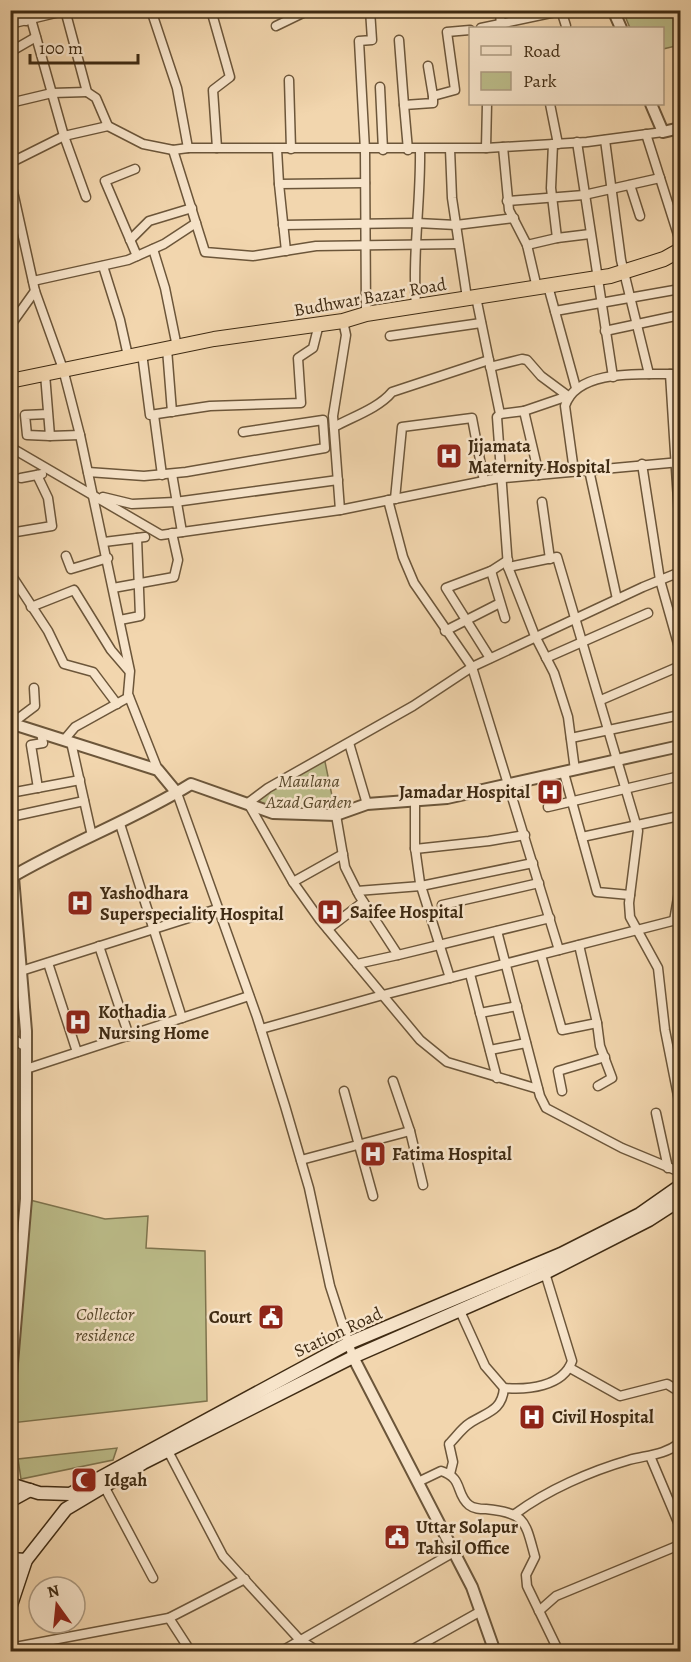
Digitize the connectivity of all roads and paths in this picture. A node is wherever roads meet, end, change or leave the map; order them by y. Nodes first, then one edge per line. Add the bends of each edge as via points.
1 (24, 10) edge
2 (151, 10) edge
3 (211, 10) edge
4 (370, 10) edge
5 (500, 10) edge
6 (613, 10) edge
7 (66, 11) edge
8 (563, 11) edge
9 (303, 12) edge
10 (28, 20) junction
11 (10, 24) edge
12 (276, 26) dead end
13 (566, 26) dead end
14 (501, 27) edge
15 (621, 27) edge
16 (469, 30) edge
17 (36, 37) junction
18 (399, 40) dead end
19 (10, 52) edge
20 (428, 66) dead end
21 (289, 80) dead end
22 (380, 87) dead end
23 (87, 92) junction
24 (52, 93) junction
25 (433, 96) junction
26 (10, 103) edge
27 (404, 105) junction
28 (487, 105) edge
29 (550, 105) edge
30 (651, 105) edge
31 (108, 126) junction
32 (681, 128) edge
33 (663, 132) junction
34 (646, 134) junction
35 (64, 136) junction
36 (605, 140) junction
37 (577, 142) junction
38 (555, 144) junction
39 (503, 147) junction
40 (188, 148) junction
41 (218, 148) junction
42 (486, 148) junction
43 (277, 149) junction
44 (291, 149) junction
45 (420, 149) junction
46 (450, 149) junction
47 (172, 150) junction
48 (365, 150) junction
49 (383, 150) junction
50 (408, 150) junction
51 (10, 164) edge
52 (135, 169) dead end
53 (10, 178) edge
54 (660, 178) junction
55 (365, 183) junction
56 (279, 184) junction
57 (630, 185) junction
58 (612, 189) junction
59 (584, 195) junction
60 (86, 197) dead end
61 (552, 197) junction
62 (507, 201) junction
63 (192, 208) junction
64 (640, 216) dead end
65 (514, 218) junction
66 (196, 223) junction
67 (365, 223) junction
68 (417, 223) junction
69 (284, 225) junction
70 (456, 225) junction
71 (21, 227) junction
72 (10, 231) edge
73 (590, 234) junction
74 (557, 238) junction
75 (130, 240) junction
76 (681, 241) edge
77 (458, 244) junction
78 (367, 245) junction
79 (415, 245) junction
80 (527, 245) junction
81 (153, 249) junction
82 (681, 250) edge
83 (286, 251) junction
84 (137, 256) junction
85 (104, 266) junction
86 (624, 272) junction
87 (596, 279) junction
88 (33, 281) junction
89 (542, 287) junction
90 (681, 289) edge
91 (35, 291) junction
92 (630, 297) junction
93 (471, 298) junction
94 (600, 303) junction
95 (416, 306) junction
96 (555, 311) junction
97 (366, 314) junction
98 (681, 315) edge
99 (343, 321) junction
100 (481, 323) junction
101 (636, 323) junction
102 (319, 324) junction
103 (10, 326) edge
104 (605, 331) junction
105 (390, 336) dead end
106 (172, 347) junction
107 (142, 353) junction
108 (128, 356) junction
109 (490, 364) junction
110 (63, 369) junction
111 (45, 374) junction
112 (649, 374) junction
113 (670, 374) junction
114 (681, 374) edge
115 (614, 377) junction
116 (10, 381) edge
117 (576, 388) junction
118 (568, 396) junction
119 (524, 411) junction
120 (172, 412) junction
121 (48, 414) junction
122 (154, 414) junction
123 (500, 414) junction
124 (677, 418) edge
125 (333, 427) junction
126 (243, 432) dead end
127 (80, 435) junction
128 (50, 436) junction
129 (10, 447) edge
130 (678, 462) edge
131 (642, 464) junction
132 (589, 470) junction
133 (574, 471) junction
134 (51, 472) junction
135 (88, 472) junction
136 (172, 474) junction
137 (37, 475) junction
138 (162, 475) junction
139 (539, 475) junction
140 (21, 478) dead end
141 (501, 479) junction
142 (338, 480) junction
143 (484, 482) junction
144 (94, 494) junction
145 (391, 499) junction
146 (175, 502) junction
147 (542, 502) dead end
148 (340, 510) junction
149 (182, 532) junction
150 (681, 532) edge
151 (10, 533) edge
152 (172, 533) junction
153 (104, 542) junction
154 (66, 556) dead end
155 (108, 558) junction
156 (550, 559) junction
157 (508, 564) junction
158 (491, 571) junction
159 (681, 572) edge
160 (10, 573) edge
161 (660, 580) junction
162 (13, 583) edge
163 (139, 583) junction
164 (113, 588) junction
165 (617, 599) junction
166 (500, 603) junction
167 (31, 607) junction
168 (648, 613) dead end
169 (505, 618) dead end
170 (577, 618) junction
171 (120, 620) junction
172 (466, 620) junction
173 (445, 631) junction
174 (535, 636) junction
175 (583, 642) junction
176 (681, 651) edge
177 (490, 658) junction
178 (546, 658) junction
179 (681, 666) edge
180 (472, 667) junction
181 (130, 671) junction
182 (34, 688) dead end
183 (129, 697) junction
184 (601, 700) junction
185 (117, 704) junction
186 (681, 715) edge
187 (11, 723) edge
188 (610, 731) junction
189 (41, 733) junction
190 (571, 738) junction
191 (68, 741) junction
192 (349, 743) junction
193 (681, 746) edge
194 (618, 760) junction
195 (158, 770) junction
196 (575, 770) junction
197 (564, 773) junction
198 (681, 776) edge
199 (80, 780) junction
200 (510, 785) junction
201 (38, 788) junction
202 (626, 790) junction
203 (177, 793) junction
204 (10, 794) edge
205 (415, 799) junction
206 (84, 801) junction
207 (248, 802) junction
208 (572, 802) junction
209 (367, 804) junction
210 (548, 807) dead end
211 (336, 815) junction
212 (679, 816) edge
213 (10, 817) edge
214 (120, 824) junction
215 (636, 825) junction
216 (525, 834) junction
217 (92, 836) junction
218 (582, 837) junction
219 (415, 849) junction
220 (343, 854) junction
221 (533, 863) junction
222 (12, 878) edge
223 (293, 882) junction
224 (539, 883) junction
225 (421, 886) junction
226 (681, 886) edge
227 (357, 891) junction
228 (630, 895) junction
229 (363, 902) junction
230 (442, 905) dead end
231 (217, 909) junction
232 (550, 918) junction
233 (677, 920) edge
234 (153, 929) junction
235 (328, 929) junction
236 (639, 930) junction
237 (497, 931) junction
238 (440, 945) junction
239 (579, 945) junction
240 (99, 946) junction
241 (560, 950) junction
242 (398, 955) junction
243 (541, 955) junction
244 (48, 963) junction
245 (357, 964) junction
246 (506, 964) junction
247 (21, 971) junction
248 (470, 974) junction
249 (450, 978) junction
250 (383, 995) junction
251 (249, 996) junction
252 (517, 1006) junction
253 (480, 1013) junction
254 (182, 1018) junction
255 (597, 1023) junction
256 (261, 1029) junction
257 (129, 1036) junction
258 (10, 1037) edge
259 (526, 1042) junction
260 (26, 1047) junction
261 (490, 1050) junction
262 (77, 1052) junction
263 (605, 1057) junction
264 (26, 1069) junction
265 (497, 1078) junction
266 (393, 1081) dead end
267 (598, 1086) dead end
268 (538, 1089) junction
269 (344, 1091) dead end
270 (562, 1091) dead end
271 (681, 1106) edge
272 (656, 1113) dead end
273 (410, 1131) junction
274 (359, 1145) junction
275 (301, 1160) junction
276 (668, 1168) junction
277 (681, 1172) edge
278 (423, 1185) dead end
279 (681, 1186) edge
280 (373, 1196) dead end
281 (681, 1200) edge
282 (545, 1273) junction
283 (460, 1311) junction
284 (12, 1324) edge
285 (349, 1343) junction
286 (353, 1357) junction
287 (570, 1368) junction
288 (10, 1388) edge
289 (504, 1388) junction
290 (681, 1392) edge
291 (681, 1443) edge
292 (168, 1451) junction
293 (650, 1456) junction
294 (450, 1474) junction
295 (418, 1482) junction
296 (10, 1484) edge
297 (104, 1486) junction
298 (30, 1490) junction
299 (10, 1501) edge
300 (515, 1514) junction
301 (681, 1527) edge
302 (681, 1542) edge
303 (454, 1551) junction
304 (10, 1559) edge
305 (26, 1560) junction
306 (153, 1578) dead end
307 (245, 1579) junction
308 (10, 1608) edge
309 (481, 1611) junction
310 (539, 1611) junction
311 (169, 1618) junction
312 (299, 1640) junction
313 (10, 1648) edge
314 (191, 1652) edge
315 (280, 1652) edge
316 (319, 1652) edge
317 (408, 1652) edge
318 (495, 1652) edge
319 (559, 1652) edge

1 - 10 street
2 - 40 street via 177,88
3 - 41 street via 230,77 213,90
4 - 48 street via 372,40 359,41
5 - 14 street
6 - 15 street
7 - 10 street
7 - 23 street
8 - 13 street
8 - 14 street
9 - 12 street
10 - 11 street
10 - 17 street
16 - 25 street via 447,32 455,90
17 - 19 street
17 - 24 street
18 - 27 street
20 - 25 street
21 - 44 street
22 - 49 street
23 - 24 street
23 - 31 street via 96,98
24 - 26 street
24 - 35 street
25 - 27 street via 433,103
27 - 50 street
28 - 42 street
29 - 38 street
30 - 33 street
31 - 35 street
31 - 47 street via 143,144
32 - 33 street
33 - 34 street
34 - 36 street
34 - 54 street
35 - 51 street
35 - 60 street
36 - 37 street
36 - 58 street
37 - 38 street
37 - 59 street
38 - 39 street
38 - 61 street
39 - 42 street
39 - 62 street
40 - 41 street
40 - 47 street
41 - 43 street
42 - 46 street
43 - 44 street
43 - 56 street
44 - 48 street
45 - 46 street
45 - 50 street
45 - 68 street
46 - 70 street
47 - 63 street
48 - 49 street
48 - 55 street
49 - 50 street
52 - 75 street via 105,181
53 - 71 street
54 - 57 street
54 - 76 street
55 - 56 street
55 - 67 street
56 - 69 street
57 - 58 street
57 - 64 street
58 - 59 street
58 - 86 street
59 - 61 street
59 - 73 street
61 - 62 street
61 - 74 street
62 - 65 street
63 - 66 street
63 - 75 street via 149,221
65 - 70 street
65 - 80 street
66 - 81 street
66 - 83 street via 205,252 253,256
67 - 68 street
67 - 69 street
67 - 78 street
68 - 70 street
68 - 79 street
69 - 83 street
70 - 77 street
71 - 72 street
71 - 88 street
73 - 74 street
73 - 87 street
74 - 80 street
75 - 84 street
77 - 79 street
77 - 93 street
78 - 79 street
78 - 83 street
78 - 97 street
79 - 95 street
80 - 89 street
81 - 84 street
81 - 106 street via 165,288
82 - 86 highway, Budhwar Bazar Road
84 - 85 street
85 - 88 street
85 - 108 street
86 - 87 highway, Budhwar Bazar Road
86 - 92 street
87 - 89 highway, Budhwar Bazar Road
87 - 94 street
88 - 91 street
89 - 93 highway, Budhwar Bazar Road
89 - 96 street
90 - 92 street
91 - 103 street
91 - 110 street
92 - 94 street
92 - 101 street
93 - 95 highway, Budhwar Bazar Road
93 - 100 street
94 - 96 street
94 - 104 street
95 - 97 highway, Budhwar Bazar Road
96 - 117 street
97 - 99 highway, Budhwar Bazar Road
98 - 101 street
99 - 102 highway, Budhwar Bazar Road
99 - 125 street via 346,335
100 - 105 street
100 - 109 street
101 - 104 street
101 - 112 street
102 - 106 highway, Budhwar Bazar Road
102 - 120 street via 313,348 298,358 302,403 210,406
104 - 115 street
106 - 107 highway, Budhwar Bazar Road
106 - 120 street
107 - 108 highway, Budhwar Bazar Road
107 - 122 street via 146,401 150,415
108 - 110 highway, Budhwar Bazar Road
109 - 118 street via 527,360
109 - 123 street
109 - 125 street via 392,392
110 - 111 highway, Budhwar Bazar Road
110 - 127 street
111 - 116 highway, Budhwar Bazar Road
111 - 121 street
112 - 113 street
112 - 115 street
113 - 114 street
113 - 124 street
115 - 117 street via 588,381
117 - 118 street
118 - 119 street
118 - 133 street via 565,406
119 - 123 street
119 - 139 street
120 - 122 street
121 - 128 street
121 - 128 street via 25,415 27,435
122 - 138 street
123 - 141 street via 497,417
124 - 130 street
125 - 142 street
126 - 136 street via 323,420 325,448
127 - 128 street
127 - 135 street
129 - 134 street
130 - 131 street
130 - 150 street
131 - 132 street
131 - 161 street
132 - 133 street
132 - 165 street
133 - 139 street
134 - 137 street
134 - 144 street
135 - 138 street
135 - 144 street
136 - 138 street
136 - 146 street
137 - 140 street
137 - 151 street via 48,498 52,526
139 - 141 street
141 - 143 street
141 - 157 street
142 - 146 street
142 - 148 street
143 - 145 street
143 - 145 street via 472,418 402,427
144 - 146 street via 132,504
144 - 152 street via 161,535
144 - 153 street
145 - 148 street
145 - 173 street via 403,556 414,583
146 - 149 street
147 - 156 street
148 - 149 street
149 - 152 street
152 - 163 street via 178,560 174,577
153 - 155 street
153 - 163 street via 141,537
154 - 155 street via 71,569
155 - 164 street
156 - 157 street
156 - 170 street via 557,557
157 - 158 street
157 - 174 street
158 - 166 street
158 - 172 street via 446,588
159 - 161 street
160 - 162 street
161 - 165 street
161 - 176 street
162 - 167 street
163 - 164 street
163 - 171 street via 140,616
164 - 171 street
165 - 170 street
166 - 169 street
166 - 172 street
167 - 181 street via 74,590 111,650
167 - 185 street via 64,664 93,672
168 - 175 street
170 - 174 street
170 - 175 street
171 - 181 street
172 - 173 street
172 - 177 street
173 - 180 street
174 - 177 street
174 - 178 street
175 - 178 street
175 - 184 street
177 - 180 street
178 - 190 street via 568,717
179 - 184 street
180 - 192 street
180 - 200 street
181 - 183 street
182 - 187 street via 35,706
183 - 185 street
183 - 195 street
184 - 188 street
185 - 191 street via 75,727
186 - 188 street
187 - 189 street
188 - 190 street
188 - 194 street
189 - 191 street
189 - 201 street via 43,743 31,746
190 - 196 street
191 - 195 street
191 - 199 street
192 - 207 street
192 - 209 street
193 - 194 street
194 - 196 street
194 - 202 street
195 - 203 street
196 - 197 street
197 - 200 street
197 - 208 street
198 - 202 street
199 - 201 street
199 - 206 street
200 - 205 street via 447,798
200 - 216 street
201 - 204 street
202 - 208 street
202 - 215 street
203 - 207 street via 191,784
203 - 214 street
203 - 231 street
205 - 209 street
205 - 219 street
206 - 213 street
206 - 217 street
207 - 211 street via 273,813
207 - 223 street
208 - 210 street
208 - 218 street
209 - 211 street
211 - 220 street
212 - 215 street
214 - 217 street
214 - 234 street
215 - 218 street
215 - 228 street
216 - 219 street via 489,842
216 - 221 street
217 - 222 street via 38,860
218 - 228 street via 597,892
219 - 225 street
220 - 223 street
220 - 227 street
221 - 224 street
221 - 225 street
222 - 247 street
223 - 235 street
224 - 230 street
224 - 232 street
225 - 227 street
225 - 238 street
226 - 233 street
227 - 229 street
228 - 236 street via 630,916
229 - 235 street
229 - 242 street
231 - 234 street
231 - 251 street
232 - 237 street
232 - 241 street
233 - 236 street
234 - 240 street
234 - 254 street
235 - 245 street
236 - 239 street
236 - 271 street via 658,968 665,1030
237 - 238 street
237 - 246 street
238 - 242 street
238 - 249 street
239 - 241 street
239 - 255 street
240 - 244 street
240 - 257 street
241 - 243 street
242 - 245 street
243 - 246 street
243 - 255 street via 562,1030
244 - 247 street
244 - 262 street
245 - 250 street
246 - 248 street
246 - 252 street
247 - 260 street
248 - 249 street
248 - 253 street
249 - 250 street
250 - 256 street
250 - 265 street via 420,1040 447,1062
251 - 254 street
251 - 256 street
252 - 253 street
252 - 259 street
253 - 261 street
254 - 257 street
255 - 263 street
256 - 275 street
257 - 262 street
258 - 260 street
259 - 261 street
259 - 268 street
260 - 264 street
261 - 265 street
262 - 264 street
263 - 267 street via 612,1078
263 - 270 street via 558,1071
264 - 284 street via 26,1198
265 - 268 street
266 - 273 street
268 - 276 street via 546,1108
269 - 274 street
272 - 276 street
273 - 274 street
273 - 278 street
274 - 275 street
274 - 280 street
275 - 285 street via 330,1286
276 - 277 street
279 - 285 main road, Station Road via 640,1214 561,1254
281 - 282 main road
282 - 283 main road
282 - 287 street via 572,1361
283 - 286 main road
283 - 289 street via 485,1366
284 - 288 street
285 - 286 street
285 - 298 main road, Station Road via 70,1494
286 - 292 main road
286 - 295 street
287 - 289 street via 556,1380 538,1387
287 - 290 street via 620,1396 667,1384
289 - 294 street via 503,1401 495,1410 468,1424 449,1444 453,1462
291 - 293 street
292 - 297 main road
292 - 307 street via 223,1556
293 - 300 street via 568,1485
293 - 301 street
294 - 295 street via 441,1472
294 - 300 street via 465,1502 473,1508
295 - 303 street
296 - 298 main road, Station Road
297 - 305 main road via 66,1509
297 - 306 street
298 - 299 main road
300 - 310 street via 525,1522 535,1557 526,1575
302 - 310 street via 556,1596
303 - 309 street
303 - 312 street
304 - 305 main road
305 - 308 main road
307 - 311 street
307 - 312 street
309 - 317 street
309 - 318 street
310 - 319 street
311 - 313 street
311 - 314 street
312 - 315 street
312 - 316 street

